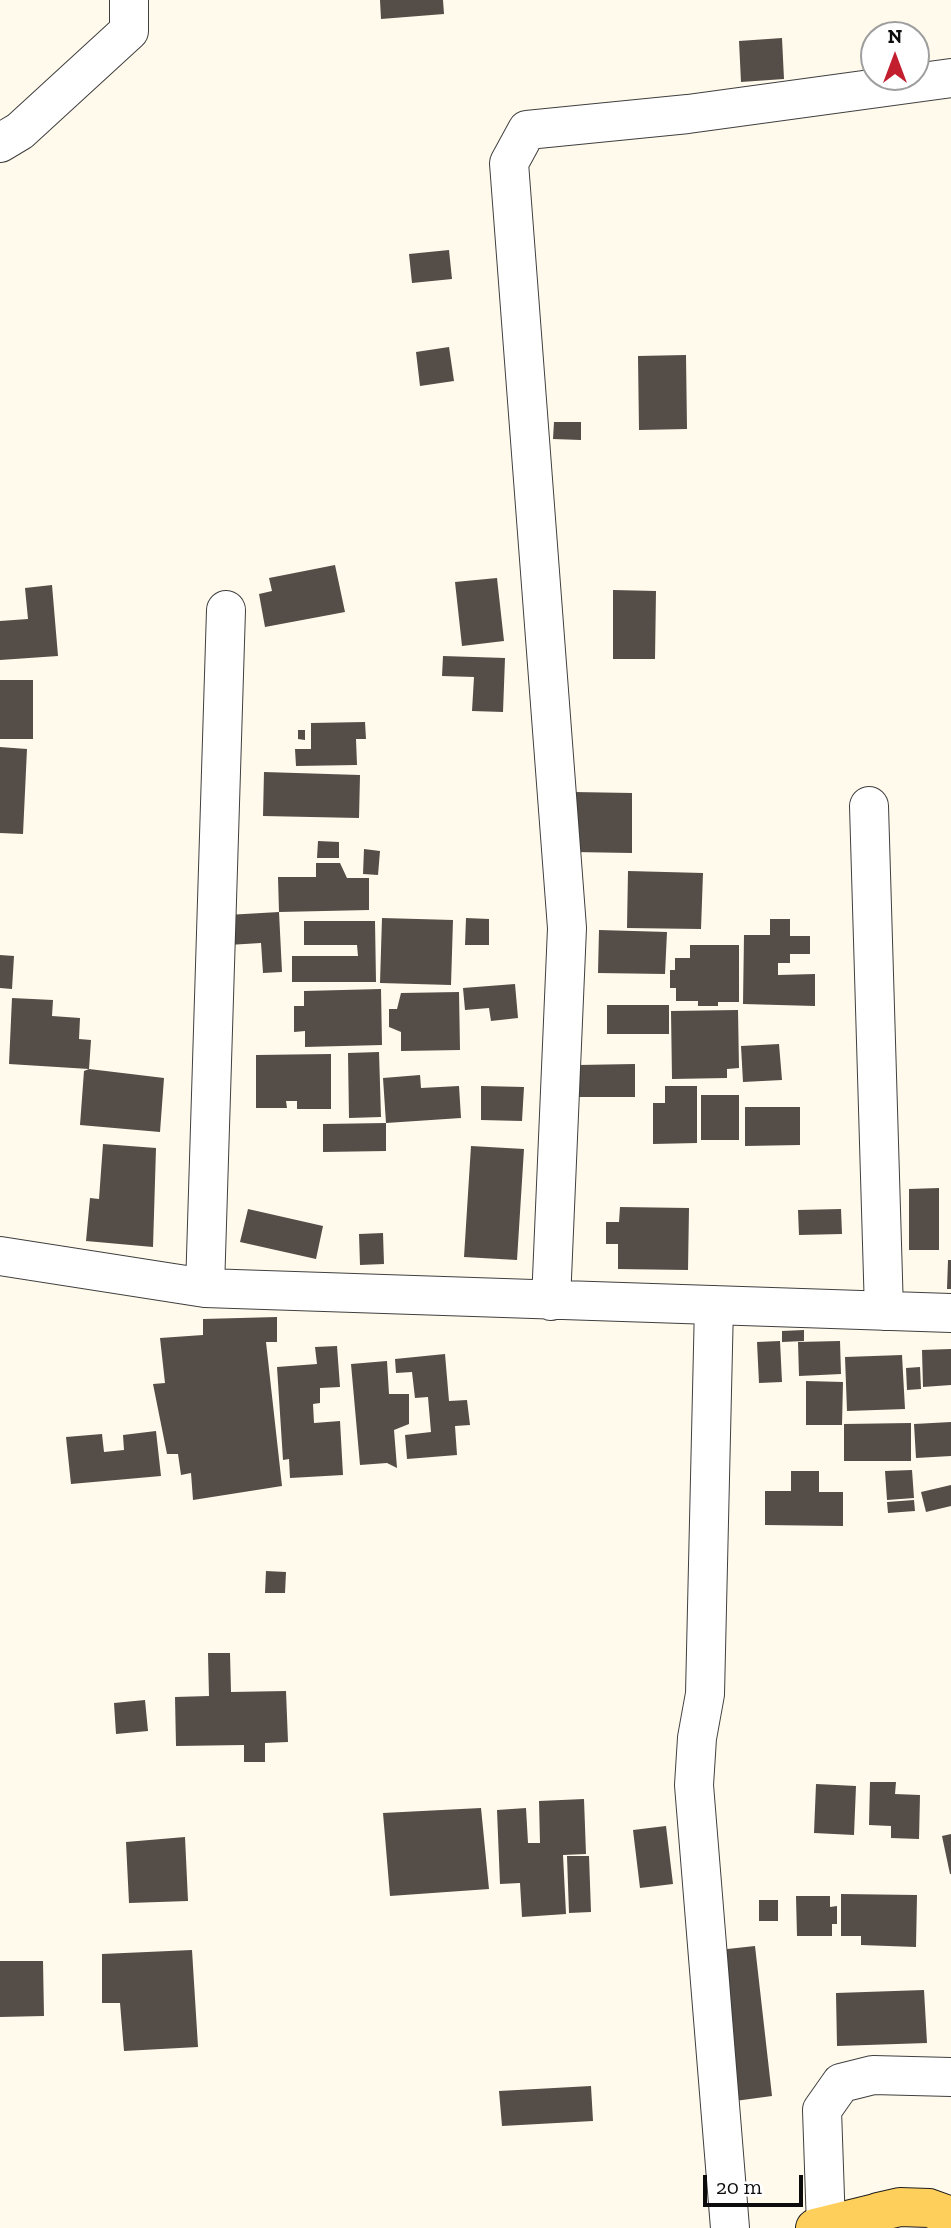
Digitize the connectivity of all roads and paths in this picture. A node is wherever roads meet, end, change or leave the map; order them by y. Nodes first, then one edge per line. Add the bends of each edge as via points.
1 (129, 0) edge
2 (951, 78) edge
3 (0, 143) edge
4 (226, 610) dead end
5 (869, 806) dead end
6 (0, 1256) edge
7 (205, 1287) junction
8 (551, 1301) junction
9 (714, 1304) junction
10 (884, 1311) junction
11 (951, 1313) edge
12 (951, 2077) edge
13 (951, 2199) edge
14 (951, 2216) edge
15 (854, 2220) edge
16 (730, 2228) edge

1 - 3 street via 129,31 20,131
2 - 8 street via 688,114 527,130 509,163 566,928
4 - 7 street
5 - 10 street
6 - 7 street
7 - 8 street
8 - 9 street
9 - 10 street
9 - 16 street via 705,1695 694,1785
10 - 11 street
12 - 15 street via 873,2075 841,2083 822,2110
13 - 15 main road
14 - 15 main road via 929,2208

